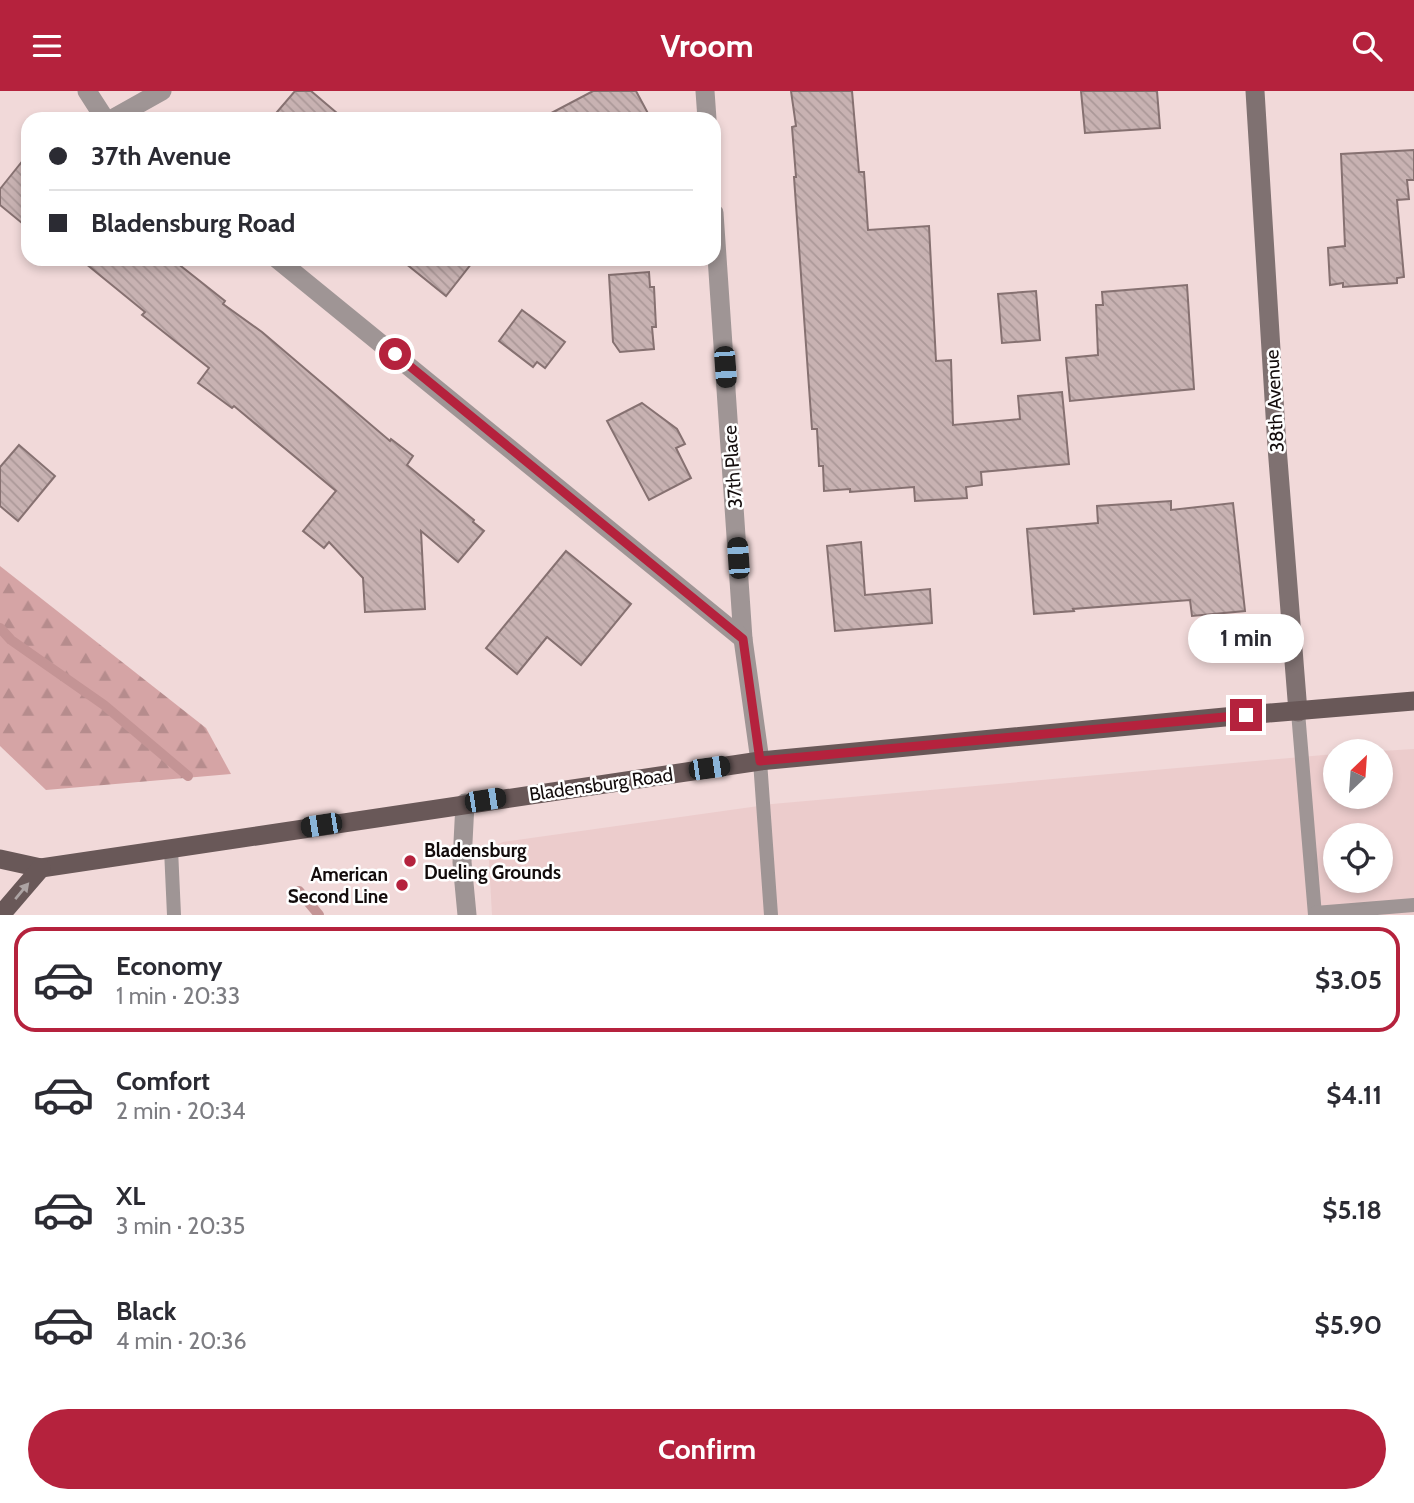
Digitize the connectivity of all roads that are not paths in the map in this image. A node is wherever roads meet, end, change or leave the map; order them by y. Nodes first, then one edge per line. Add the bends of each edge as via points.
1 (87, 91) edge
2 (162, 91) edge
3 (705, 91) edge
4 (1255, 91) edge
5 (100, 112) edge
6 (124, 112) edge
7 (706, 112) edge
8 (286, 266) edge
9 (718, 266) edge
10 (743, 639) junction
11 (1414, 701) edge
12 (1298, 712) junction
13 (760, 761) junction
14 (465, 803) junction
15 (171, 849) junction
16 (0, 859) edge
17 (41, 867) junction
18 (1414, 905) edge
19 (0, 912) edge
20 (1315, 914) edge
21 (174, 915) edge
22 (467, 915) edge
23 (771, 915) edge

1 - 5 street
2 - 6 street
3 - 7 street
4 - 12 main road, 38th Avenue
8 - 10 street
9 - 10 street, 37th Place
10 - 13 street, 37th Place
11 - 12 main road, Bladensburg Road
12 - 13 main road, Bladensburg Road
12 - 20 lane
13 - 14 main road, Bladensburg Road
13 - 23 lane
14 - 15 main road, Bladensburg Road
14 - 22 street via 462,862
15 - 17 main road, Bladensburg Road
15 - 21 lane
16 - 17 main road, Bladensburg Road
19 -> 17 main road
18 - 20 lane

